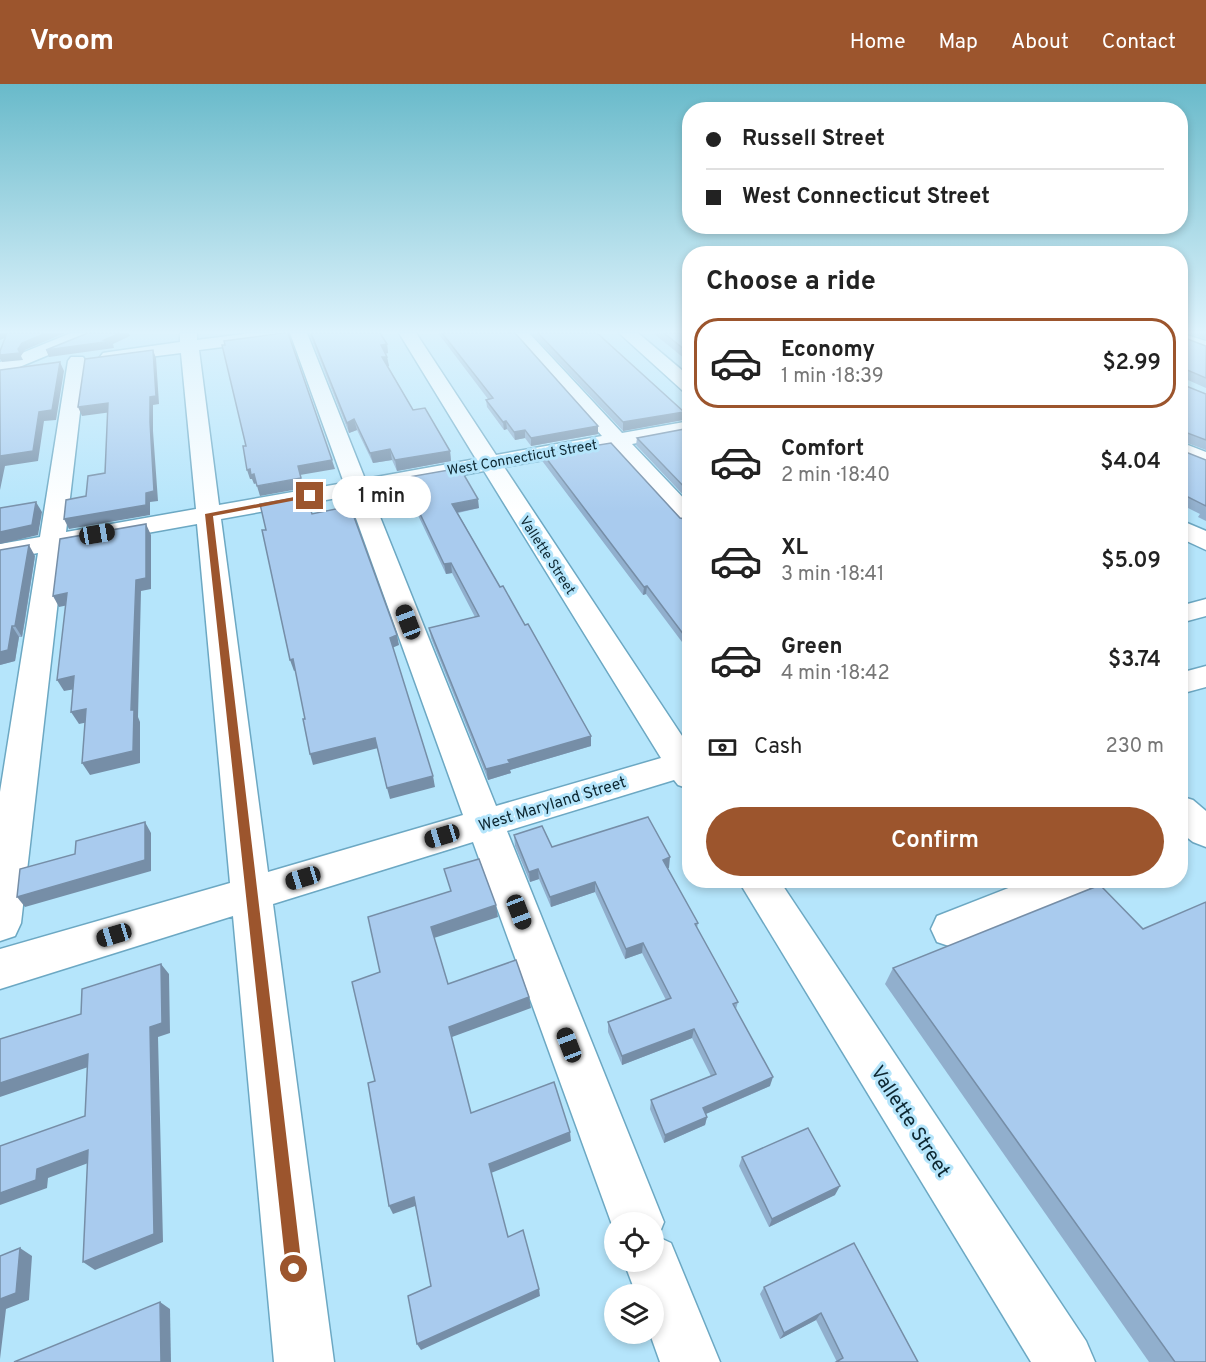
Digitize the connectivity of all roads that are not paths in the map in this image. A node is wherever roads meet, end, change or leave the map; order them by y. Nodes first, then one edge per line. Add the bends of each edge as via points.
1 (73, 393) edge
2 (195, 393) edge
3 (319, 393) edge
4 (445, 393) edge
5 (574, 393) edge
6 (682, 428) edge
7 (618, 440) junction
8 (1188, 452) edge
9 (1206, 461) edge
10 (490, 463) junction
11 (356, 487) junction
12 (682, 511) edge
13 (209, 514) junction
14 (1188, 532) edge
15 (1206, 542) edge
16 (53, 543) junction
17 (0, 552) edge
18 (1206, 607) edge
19 (1188, 613) edge
20 (1206, 676) edge
21 (1188, 682) edge
22 (682, 758) edge
23 (682, 769) edge
24 (485, 823) junction
25 (762, 888) edge
26 (1054, 888) edge
27 (252, 893) junction
28 (0, 923) edge
29 (952, 929) dead end
30 (0, 969) edge
31 (633, 1212) edge
32 (656, 1272) edge
33 (304, 1362) edge
34 (690, 1362) edge
35 (1065, 1362) edge

1 - 16 street
2 - 13 street
3 - 11 street
4 - 10 street, Vallette Street
5 - 7 street
6 - 7 street, West Connecticut Street
7 - 10 street, West Connecticut Street
7 - 12 street
8 - 9 street
10 - 11 street, West Connecticut Street
10 - 22 street, Vallette Street
11 - 13 street, West Connecticut Street
11 - 24 street
13 - 16 street, West Connecticut Street
13 - 27 street
14 - 15 street
16 - 17 street, West Connecticut Street
16 - 28 street
18 - 19 street
20 - 21 street
23 - 24 street, West Maryland Street
24 - 27 street, West Maryland Street
24 - 31 street
25 - 35 street, Vallette Street
26 - 29 street
27 - 30 street, West Maryland Street
27 - 33 street
32 - 34 street

